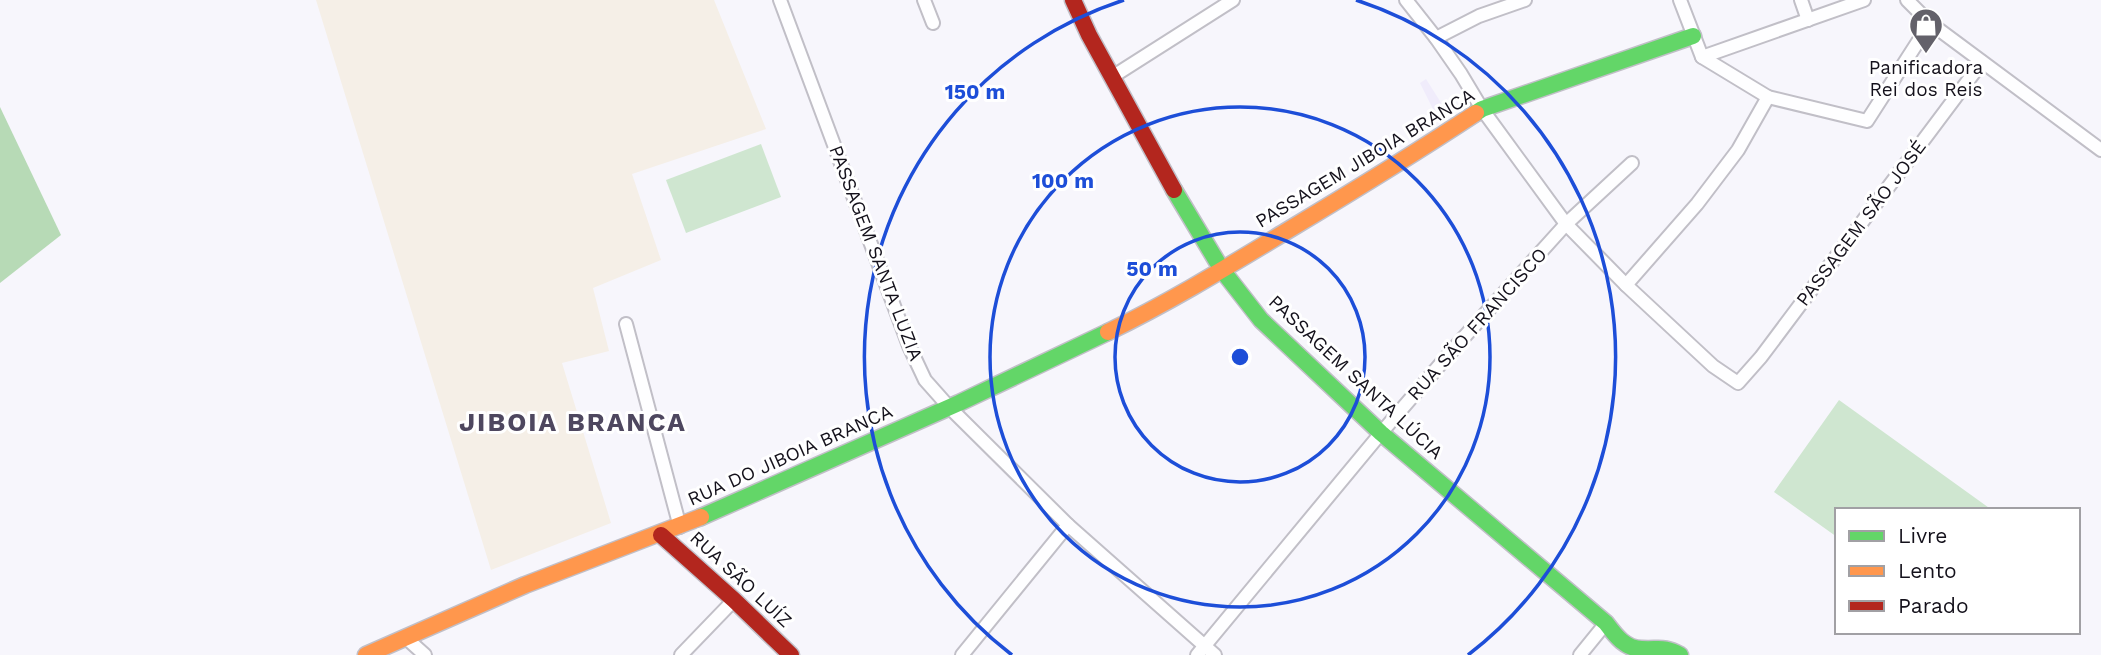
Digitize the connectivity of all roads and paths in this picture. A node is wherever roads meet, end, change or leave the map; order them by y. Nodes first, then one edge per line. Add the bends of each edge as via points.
1 (780, 0) edge
2 (924, 0) edge
3 (1073, 0) edge
4 (1233, 0) edge
5 (1406, 0) edge
6 (1525, 0) edge
7 (1680, 0) edge
8 (1801, 0) edge
9 (1864, 0) edge
10 (1907, 0) edge
11 (1808, 20) junction
12 (933, 23) dead end
13 (1930, 23) junction
14 (1693, 36) junction
15 (1436, 38) junction
16 (1702, 57) junction
17 (1982, 62) junction
18 (1112, 77) junction
19 (1768, 97) junction
20 (1482, 109) junction
21 (2101, 150) edge
22 (1632, 163) dead end
23 (1566, 224) junction
24 (1222, 270) junction
25 (1626, 285) junction
26 (626, 324) dead end
27 (949, 407) junction
28 (1381, 433) junction
29 (1068, 525) junction
30 (681, 527) junction
31 (661, 535) junction
32 (734, 600) junction
33 (1606, 623) junction
34 (405, 637) junction
35 (1206, 652) edge
36 (366, 655) edge
37 (425, 655) edge
38 (681, 655) edge
39 (792, 655) edge
40 (962, 655) edge
41 (1580, 655) edge
42 (1680, 655) edge

1 - 27 street, PASSAGEM SANTA LUZIA via 909,346 925,380
2 - 12 street
3 - 18 street, PASSAGEM SANTA LÚCIA
4 - 18 street
5 - 15 street
6 - 15 street
7 - 14 street
8 - 11 street
9 - 11 street
10 - 13 street
11 - 16 street
13 - 17 street
13 - 19 street via 1867,121
14 - 16 street
14 - 20 street, PASSAGEM JIBOIA BRANCA
15 - 20 street
16 - 19 street
17 - 21 street
17 - 25 street, PASSAGEM SÃO JOSÉ via 1738,383 1713,366
18 - 24 street, PASSAGEM SANTA LÚCIA
19 - 25 street via 1730,161
20 - 23 street
20 - 24 street, PASSAGEM JIBOIA BRANCA
22 - 23 street, RUA SÃO FRANCISCO
23 - 25 street
23 - 28 street, RUA SÃO FRANCISCO
24 - 27 street, RUA DO JIBOIA BRANCA via 1137,318
24 - 28 street, PASSAGEM SANTA LÚCIA via 1261,320
26 - 30 street
27 - 29 street, PASSAGEM SANTA LUZIA
27 - 30 street, RUA DO JIBOIA BRANCA
28 - 33 street, PASSAGEM SANTA LÚCIA
28 - 35 street, RUA SÃO FRANCISCO
29 - 35 street, PASSAGEM SANTA LUZIA
29 - 40 street
30 - 31 street, RUA DO JIBOIA BRANCA
31 - 32 street, RUA SÃO LUÍZ
31 - 34 street, RUA DO JIBOIA BRANCA via 549,575
32 - 38 street
32 - 39 street, RUA SÃO LUÍZ
33 - 41 street
33 - 42 street, PASSAGEM SANTA LÚCIA via 1631,647 1669,647
34 - 36 street, RUA DO JIBOIA BRANCA
34 - 37 street

